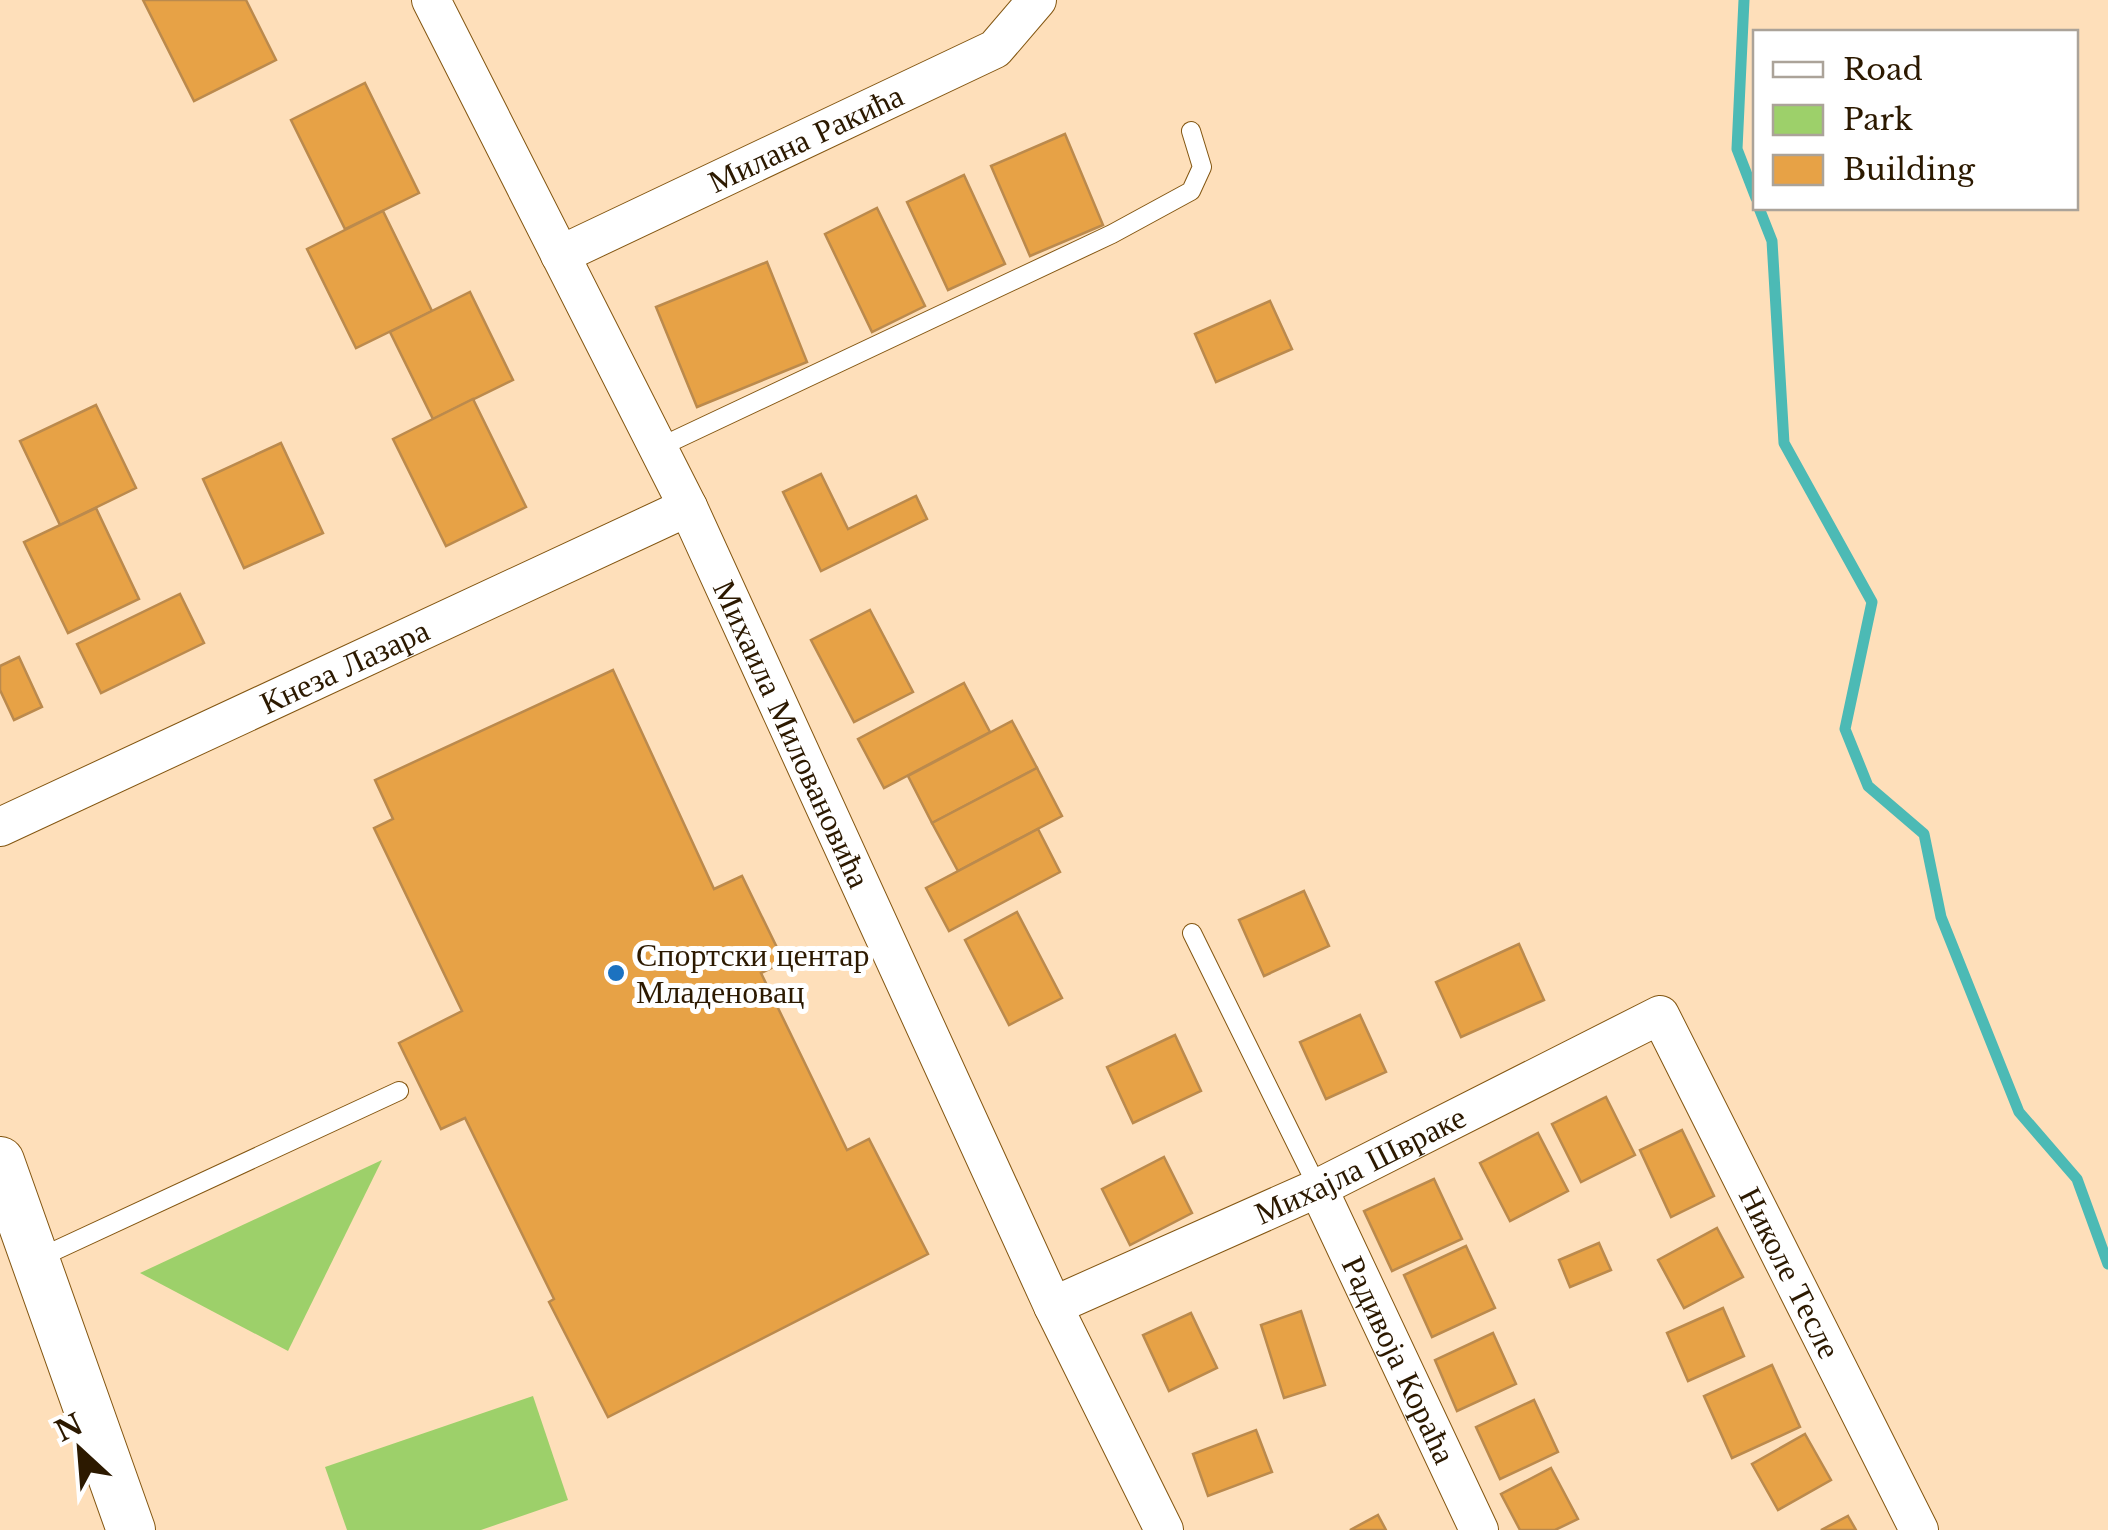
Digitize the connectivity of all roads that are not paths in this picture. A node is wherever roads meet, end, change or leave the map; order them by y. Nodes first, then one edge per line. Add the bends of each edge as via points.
1 (431, 0) edge
2 (1038, 0) edge
3 (1191, 131) dead end
4 (560, 255) junction
5 (658, 448) junction
6 (688, 507) junction
7 (0, 827) edge
8 (1192, 933) dead end
9 (1660, 1015) joint
10 (399, 1091) dead end
11 (0, 1161) edge
12 (1318, 1188) junction
13 (36, 1260) junction
14 (1053, 1306) junction
15 (131, 1530) edge
16 (1164, 1530) edge
17 (1478, 1530) edge
18 (1919, 1530) edge

1 - 4 street, Михаила Миловановића
2 - 4 street, Милана Ракића via 995,49
3 - 5 lane via 1202,167 1191,191
4 - 5 street, Михаила Миловановића
5 - 6 street, Михаила Миловановића
6 - 7 street, Кнеза Лазара
6 - 14 street, Михаила Миловановића
8 - 12 lane
9 - 12 street, Михајла Швраке
9 - 18 street, Николе Тесле
10 - 13 lane
11 - 13 street
12 - 14 street, Михајла Швраке
12 - 17 street, Радивоја Кораћа
13 - 15 street
14 - 16 street, Михаила Миловановића

